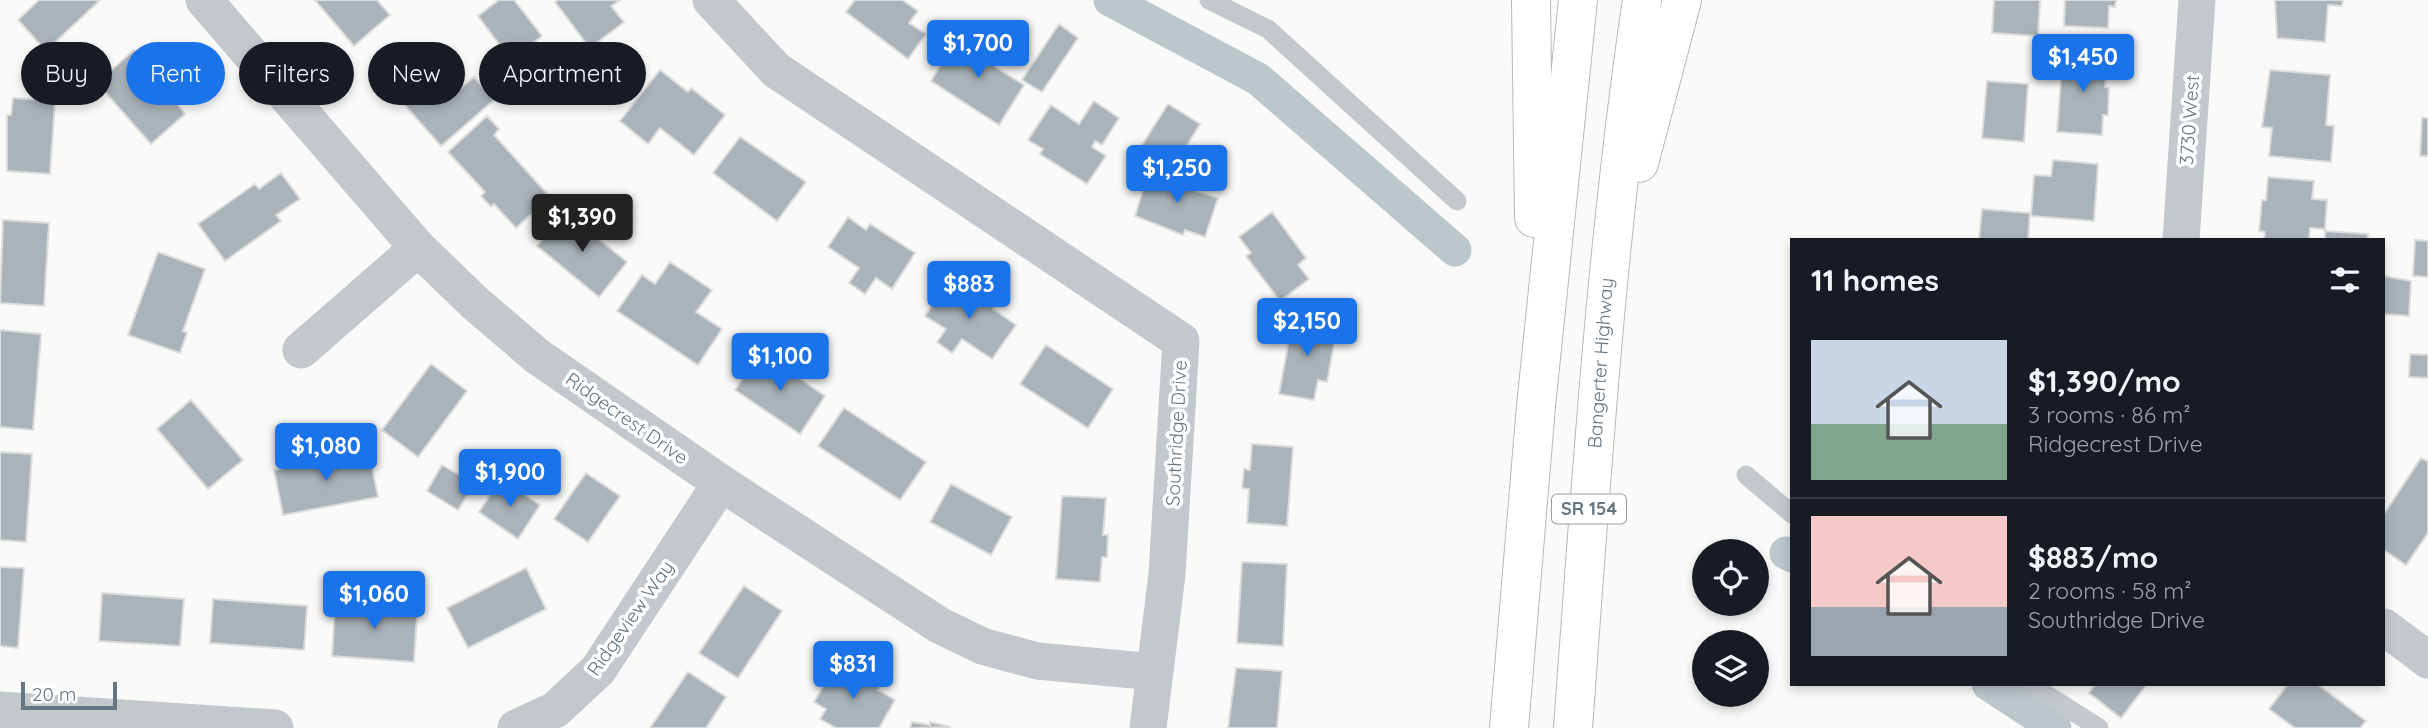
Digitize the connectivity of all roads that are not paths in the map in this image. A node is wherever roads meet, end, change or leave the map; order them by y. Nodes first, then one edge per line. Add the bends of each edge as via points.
1 (204, 0) edge
2 (711, 0) edge
3 (1209, 0) edge
4 (1531, 0) edge
5 (1578, 0) edge
6 (1642, 0) edge
7 (1682, 0) edge
8 (2197, 0) edge
9 (1457, 201) dead end
10 (2181, 238) edge
11 (418, 247) junction
12 (1605, 290) junction
13 (300, 350) dead end
14 (1536, 405) junction
15 (1746, 475) dead end
16 (721, 483) junction
17 (1790, 512) edge
18 (2385, 628) edge
19 (2428, 660) edge
20 (1155, 672) junction
21 (2033, 686) edge
22 (0, 710) edge
23 (275, 728) edge
24 (516, 728) edge
25 (1148, 728) edge
26 (1509, 728) edge
27 (1573, 728) edge
28 (2099, 728) edge

1 - 11 street, Ridgecrest Drive
2 - 20 street, Southridge Drive via 776,69 1181,341 1167,574
3 - 9 lane via 1268,29
4 - 14 highway
5 - 14 highway, SR 154
6 - 12 highway, Bangerter Highway / SR 154
7 - 12 highway
8 - 10 street, 3730 West
11 - 13 street
11 - 16 street, Ridgecrest Drive via 537,356
12 - 27 highway, Bangerter Highway / SR 154
14 - 26 highway, SR 154
15 - 17 lane
16 - 20 street, Ridgecrest Drive via 939,625 982,646 1037,661
16 - 24 street, Ridgeview Way via 598,670 555,710
18 - 19 street
20 - 25 street, Southridge Drive
21 - 28 lane
22 - 23 street

